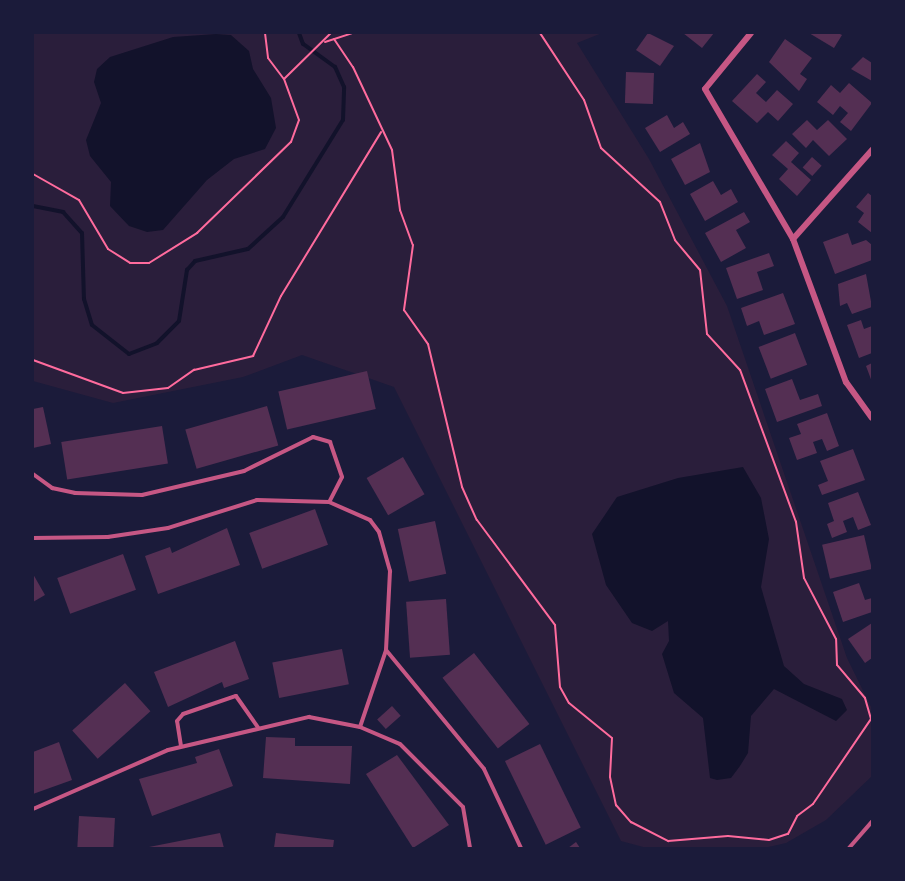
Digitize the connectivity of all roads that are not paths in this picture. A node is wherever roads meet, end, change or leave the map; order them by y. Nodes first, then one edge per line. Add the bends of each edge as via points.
1 (750, 33) edge
2 (872, 150) edge
3 (793, 239) junction
4 (872, 418) edge
5 (33, 474) edge
6 (329, 502) junction
7 (33, 538) edge
8 (386, 650) junction
9 (258, 727) junction
10 (360, 727) junction
11 (181, 746) junction
12 (33, 809) edge
13 (872, 822) edge
14 (470, 848) edge
15 (520, 848) edge
16 (849, 848) edge

1 - 3 street via 705,89
2 - 3 street
3 - 4 street via 846,382
5 - 6 lane via 52,488 75,493 142,495 244,471 313,437 330,442 340,462 342,477
6 - 7 lane via 257,500 168,528 108,537
6 - 8 lane via 370,520 379,532 390,572
8 - 10 lane
8 - 15 lane via 484,769
9 - 10 lane via 309,717
9 - 11 lane
9 - 11 lane via 236,696 183,714 177,721
10 - 14 lane via 395,741 430,768 463,807
11 - 12 lane
13 - 16 lane

